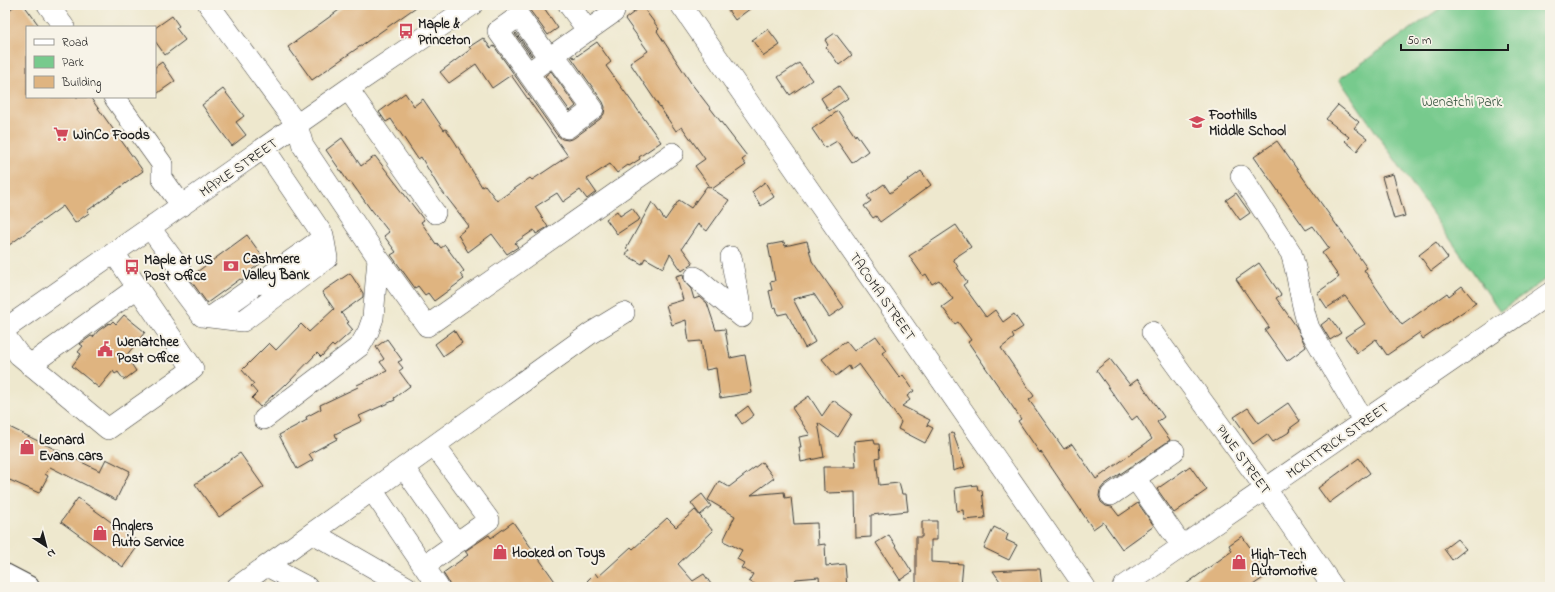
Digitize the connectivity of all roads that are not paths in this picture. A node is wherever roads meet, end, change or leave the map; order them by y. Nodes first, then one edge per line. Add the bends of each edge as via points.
1 (48, 5) edge
2 (209, 5) edge
3 (472, 5) edge
4 (569, 5) edge
5 (681, 5) edge
6 (614, 12) dead end
7 (63, 26) edge
8 (588, 31) junction
9 (552, 57) junction
10 (528, 74) junction
11 (348, 89) junction
12 (115, 98) edge
13 (297, 126) junction
14 (264, 148) junction
15 (673, 154) dead end
16 (1241, 176) dead end
17 (182, 206) junction
18 (435, 213) dead end
19 (150, 228) junction
20 (324, 238) junction
21 (114, 253) junction
22 (731, 257) dead end
23 (378, 258) junction
24 (695, 277) dead end
25 (137, 288) junction
26 (1550, 293) edge
27 (624, 313) dead end
28 (211, 318) junction
29 (5, 329) edge
30 (1152, 332) dead end
31 (5, 336) edge
32 (30, 365) junction
33 (264, 419) dead end
34 (1364, 422) junction
35 (435, 446) junction
36 (1174, 451) dead end
37 (404, 468) junction
38 (1135, 478) junction
39 (1266, 489) junction
40 (372, 490) junction
41 (1111, 495) dead end
42 (313, 533) junction
43 (456, 543) junction
44 (1182, 546) junction
45 (267, 566) junction
46 (424, 566) junction
47 (5, 575) edge
48 (28, 587) edge
49 (237, 587) edge
50 (307, 587) edge
51 (407, 587) edge
52 (438, 587) edge
53 (1085, 587) edge
54 (1123, 587) edge
55 (1333, 587) edge

1 - 7 street
2 - 13 street
3 - 11 street, MAPLE STREET
4 - 8 street
5 - 53 street, TACOMA STREET
6 - 8 street
8 - 9 street
9 - 10 street
9 - 10 street via 519,16 498,31
9 - 10 street via 593,109 567,128
11 - 13 street, MAPLE STREET
11 - 18 street
12 - 17 street via 162,164 162,178
13 - 14 street, MAPLE STREET
13 - 23 street via 303,146
14 - 17 street, MAPLE STREET
14 - 20 street
15 - 23 street via 427,326
16 - 34 street via 1291,253 1309,328
17 - 19 street, MAPLE STREET
19 - 21 street, MAPLE STREET
19 - 28 street via 180,269 174,280 202,316
20 - 28 street
20 - 28 street via 327,258 243,321
21 - 25 street
21 - 29 street, MAPLE STREET
22 - 24 street via 742,317
23 - 33 street via 373,318 360,346
25 - 32 street
25 - 32 street via 193,369 108,429
26 - 34 street, MCKITTRICK STREET
27 - 35 street via 591,333
30 - 39 street, PINE STREET
31 - 32 street
34 - 39 street, MCKITTRICK STREET
35 - 37 street
35 - 43 street via 489,520
36 - 38 street
37 - 40 street
37 - 43 street
38 - 41 street
38 - 44 street
39 - 44 street, MCKITTRICK STREET
39 - 55 street, PINE STREET
40 - 42 street
40 - 46 street
42 - 45 street
42 - 51 street
43 - 46 street
44 - 54 street, MCKITTRICK STREET
45 - 49 street
45 - 50 street
46 - 52 street
47 - 48 main road

